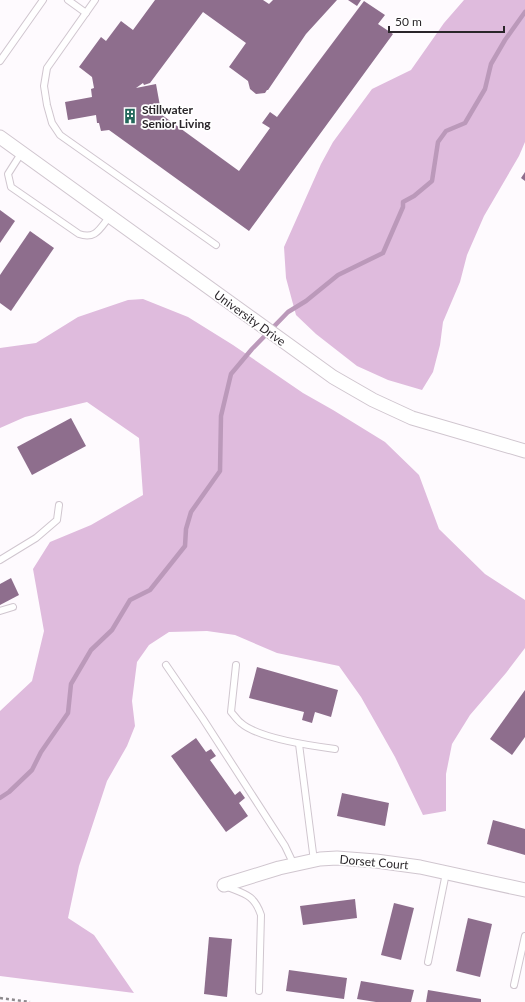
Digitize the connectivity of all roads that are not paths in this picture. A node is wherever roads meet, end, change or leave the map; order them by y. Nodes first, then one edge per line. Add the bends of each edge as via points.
1 (43, 0) edge
2 (68, 0) edge
3 (95, 0) edge
4 (86, 13) junction
5 (0, 61) edge
6 (0, 137) edge
7 (22, 152) junction
8 (110, 215) junction
9 (216, 245) dead end
10 (525, 451) edge
11 (58, 505) dead end
12 (0, 560) edge
13 (13, 608) dead end
14 (0, 611) edge
15 (166, 665) dead end
16 (236, 665) dead end
17 (299, 744) junction
18 (335, 749) dead end
19 (314, 860) junction
20 (294, 865) junction
21 (446, 872) junction
22 (224, 885) joint
23 (525, 890) edge
24 (525, 936) edge
25 (428, 962) dead end
26 (514, 985) dead end
27 (259, 991) dead end

1 - 5 lane
2 - 4 lane
3 - 4 lane
4 - 9 lane via 47,68 44,86 52,123 60,135
6 - 7 street, University Drive
7 - 8 street, University Drive
7 - 8 lane via 8,174 11,187 85,236 91,237 97,233
8 - 10 street, University Drive via 277,337 373,400 412,418
11 - 12 lane via 57,520 36,538
13 - 14 lane
15 - 20 lane via 281,840
16 - 17 lane via 230,712 241,724 253,731
17 - 18 lane
17 - 19 lane
19 - 20 street, Dorset Court
19 - 21 street, Dorset Court via 337,858 376,861
20 - 22 street, Dorset Court
21 - 23 street, Dorset Court
21 - 25 lane
22 - 27 lane via 248,895 257,904 261,915
24 - 26 lane

